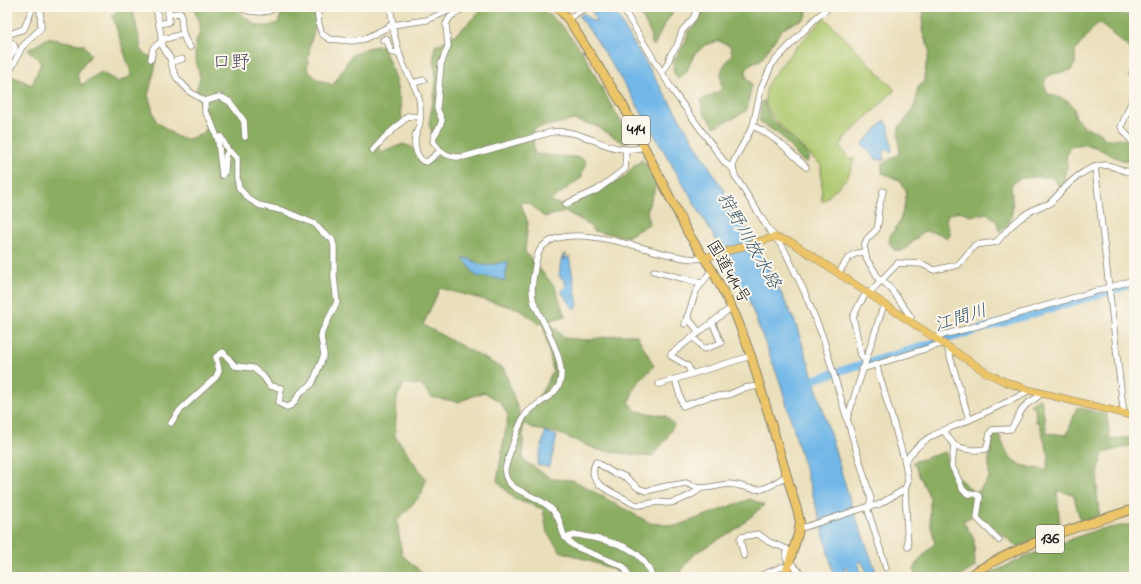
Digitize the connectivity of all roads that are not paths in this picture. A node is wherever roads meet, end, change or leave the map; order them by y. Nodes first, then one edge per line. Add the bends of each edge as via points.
1 (33, 7) edge
2 (40, 7) edge
3 (156, 7) edge
4 (168, 7) edge
5 (240, 7) edge
6 (276, 7) edge
7 (317, 7) edge
8 (336, 7) edge
9 (348, 7) edge
10 (355, 7) edge
11 (390, 7) edge
12 (456, 7) edge
13 (465, 7) edge
14 (557, 7) edge
15 (586, 7) edge
16 (622, 7) edge
17 (697, 7) edge
18 (1129, 7) edge
19 (254, 9) edge
20 (826, 10) dead end
21 (1134, 12) edge
22 (168, 14) junction
23 (568, 19) junction
24 (159, 24) junction
25 (392, 25) junction
26 (182, 34) junction
27 (7, 35) edge
28 (383, 40) dead end
29 (161, 41) junction
30 (7, 42) edge
31 (190, 46) dead end
32 (399, 51) junction
33 (150, 59) dead end
34 (182, 59) dead end
35 (7, 60) edge
36 (172, 62) junction
37 (662, 73) junction
38 (424, 80) dead end
39 (7, 83) edge
40 (413, 83) junction
41 (1134, 87) edge
42 (1133, 95) edge
43 (205, 101) junction
44 (420, 117) junction
45 (753, 126) junction
46 (245, 137) dead end
47 (221, 138) dead end
48 (1134, 144) edge
49 (644, 147) junction
50 (375, 149) dead end
51 (626, 150) junction
52 (440, 151) junction
53 (229, 152) junction
54 (806, 167) dead end
55 (1095, 168) junction
56 (733, 169) junction
57 (1134, 172) edge
58 (883, 191) dead end
59 (566, 204) dead end
60 (771, 238) junction
61 (865, 252) junction
62 (708, 258) junction
63 (712, 270) junction
64 (654, 271) dead end
65 (839, 273) junction
66 (1134, 280) edge
67 (881, 281) junction
68 (701, 283) junction
69 (1109, 291) junction
70 (868, 293) junction
71 (884, 304) junction
72 (732, 307) junction
73 (687, 317) junction
74 (910, 321) junction
75 (712, 322) junction
76 (685, 324) dead end
77 (699, 332) junction
78 (693, 337) junction
79 (942, 342) junction
80 (750, 356) junction
81 (865, 360) junction
82 (876, 364) junction
83 (863, 368) junction
84 (691, 374) junction
85 (675, 379) junction
86 (659, 384) dead end
87 (760, 386) junction
88 (1029, 390) junction
89 (1042, 393) junction
90 (1123, 413) junction
91 (1134, 416) edge
92 (847, 419) junction
93 (969, 419) junction
94 (171, 423) dead end
95 (943, 430) junction
96 (954, 445) junction
97 (905, 462) junction
98 (787, 476) junction
99 (701, 488) junction
100 (905, 489) junction
101 (867, 507) junction
102 (1134, 509) edge
103 (1134, 513) edge
104 (799, 527) junction
105 (565, 538) junction
106 (999, 540) dead end
107 (908, 547) dead end
108 (744, 556) dead end
109 (788, 564) junction
110 (886, 568) dead end
111 (630, 577) edge
112 (652, 577) edge
113 (757, 577) edge
114 (785, 577) edge
115 (804, 577) edge
116 (967, 577) edge
117 (971, 577) edge

1 - 27 street via 24,29
2 - 39 street via 41,28 22,47
3 - 24 street
4 - 22 street
5 - 19 street via 249,11
6 - 19 street via 272,10
7 - 25 street via 320,30 329,39 364,39
8 - 9 street
9 - 10 street
11 - 25 street
12 - 25 street via 427,20
13 - 52 street via 450,17 446,24 448,46 441,64 437,108 442,120 433,141
14 - 23 highway, 国道414号 / 414
15 - 23 street
16 - 37 street
17 - 37 street via 694,17 682,31
18 - 21 street
20 - 45 street via 772,64 761,89
22 - 24 street via 169,22
22 - 26 street via 180,13
23 - 49 highway, 国道414号 / 414 via 623,105
24 - 29 street
25 - 32 street
26 - 29 street
26 - 31 street
28 - 32 street via 386,38 391,52
29 - 33 street via 153,48
29 - 36 street
30 - 35 street via 14,45 15,49
32 - 40 street
34 - 36 street
36 - 43 street via 173,70 183,86
37 - 56 street via 725,163
38 - 40 street
40 - 44 street via 420,103
41 - 42 street
42 - 48 street via 1121,127
43 - 46 street via 219,97 230,102 244,121
43 - 53 street via 205,112 218,140 222,175
44 - 50 street via 407,116
44 - 52 street via 415,144 420,159 427,162
45 - 54 street via 772,136
45 - 56 street via 735,158
47 - 53 street
49 - 51 street
49 - 62 highway, 国道414号 / 414 via 688,233
51 - 52 street via 560,130 463,157 452,157
51 - 59 street via 625,169 597,190
53 - 94 street via 236,158 239,188 249,198 259,205 284,211 315,224 332,239 337,302 322,332 324,355 312,384 301,392 292,405 287,407 279,403 281,388 270,386 253,368 235,366 222,352 216,357 219,370 216,377 180,410
55 - 57 street via 1104,166
55 - 67 street via 1086,170 1049,204 1042,205 1026,215 997,242 975,245 958,265 934,270 922,264 898,263
55 - 69 street
56 - 60 street
58 - 61 street via 877,228 865,243
60 - 62 main road
60 - 65 main road via 791,242
60 - 92 street via 784,250 804,291 822,336
61 - 65 street via 855,253 849,257
61 - 67 street via 867,260
62 - 63 highway, 国道414号 / 414
62 - 105 street via 680,257 608,238 587,237 567,237 552,241 538,253 531,293 559,357 562,376 555,391 525,415 504,472 507,480 515,488 551,508 557,515
63 - 68 street
63 - 72 highway, 国道414号 / 414
64 - 68 street
65 - 70 main road
66 - 69 street
67 - 70 street
67 - 74 street via 892,290 911,316
68 - 73 street
69 - 79 street via 942,335
69 - 90 street
70 - 71 main road
70 - 81 street via 853,317 861,355
71 - 74 main road
71 - 81 street
72 - 75 street
72 - 80 highway, 国道414号 / 414
73 - 76 street
73 - 77 street
74 - 79 main road
75 - 77 street
75 - 78 street via 721,343 704,349
77 - 78 street
78 - 84 street via 671,354 688,366
79 - 82 street
79 - 88 main road via 987,373
79 - 93 street via 948,350
80 - 84 street
80 - 87 highway, 国道414号 / 414
81 - 83 street
82 - 83 street
82 - 97 street
83 - 92 street
84 - 85 street
85 - 86 street
85 - 87 street via 683,406 709,397 728,395 744,388
87 - 98 highway, 国道414号 / 414
88 - 89 main road
88 - 93 street
89 - 90 main road
89 - 96 street via 1028,403 1011,429 992,430 986,449 972,451
90 - 91 main road
92 - 101 street via 871,499
93 - 95 street
95 - 96 street
95 - 97 street via 917,445
96 - 106 street via 952,466 963,490 968,494 980,496 977,518
97 - 100 street via 908,481
98 - 99 street via 762,489 752,490 728,484
98 - 104 highway, 国道414号 / 414 via 798,509
99 - 99 street via 686,483 646,491 596,462 592,473 603,487 636,505 674,502 698,492
100 - 101 street via 878,505
100 - 107 street
101 - 104 street
101 - 110 street
102 - 116 highway, 136 via 1042,540
103 - 117 highway, 136 via 1049,540
104 - 109 highway, 国道414号 / 414
105 - 111 street via 576,547 624,567
105 - 112 street via 579,535 624,546 642,557
108 - 109 street via 741,537 758,534 769,542 787,549
109 - 113 street
109 - 114 highway, 国道414号 / 414
109 - 115 street

